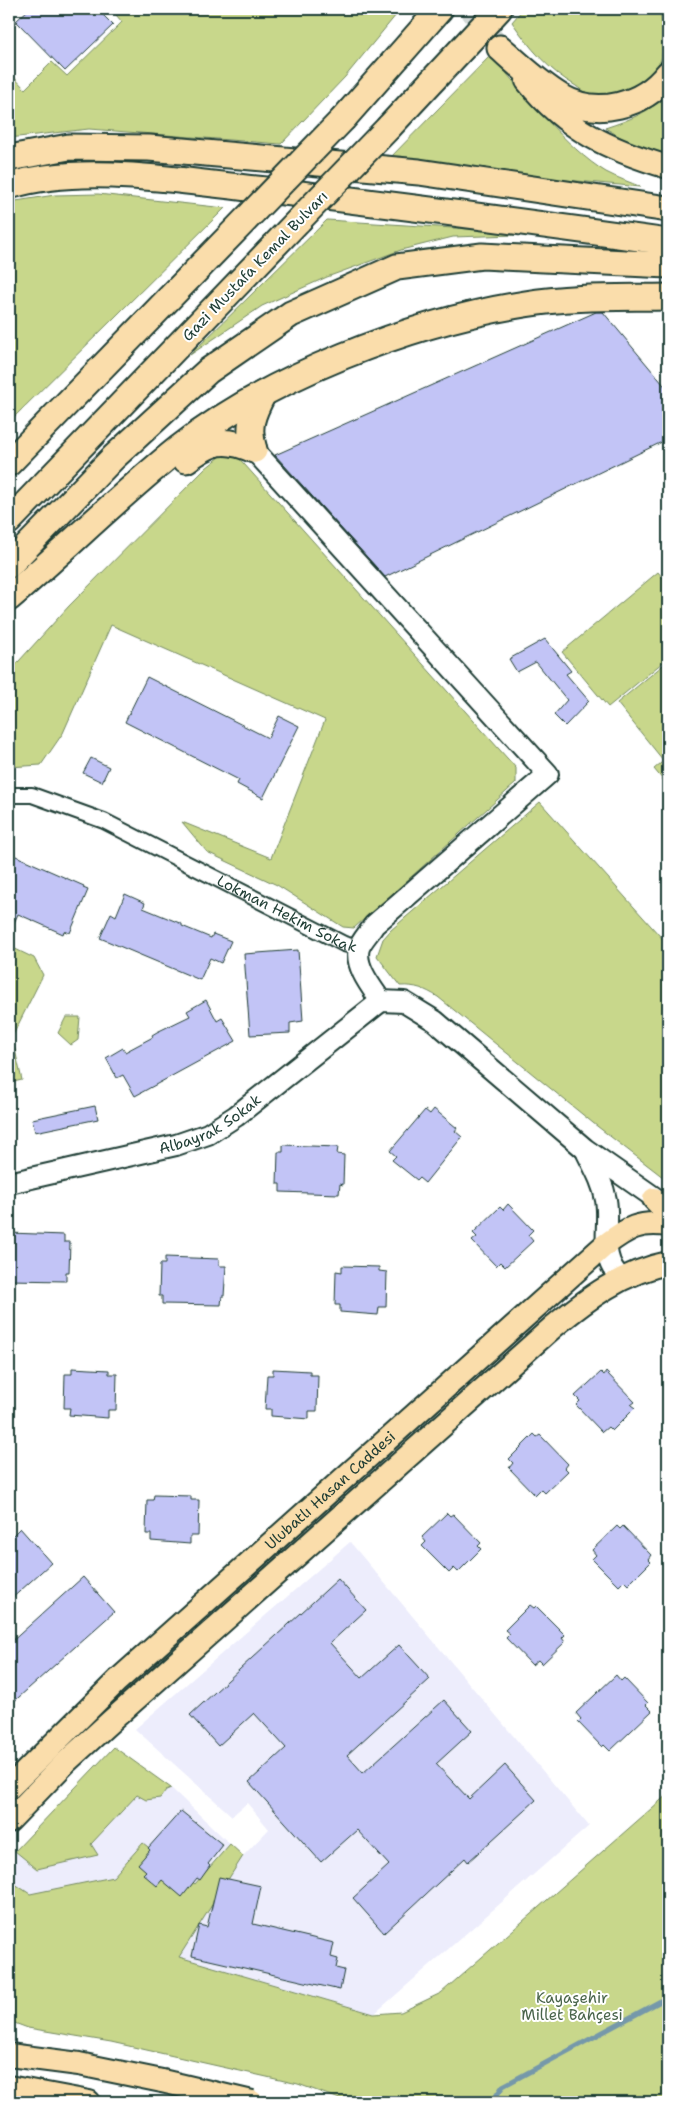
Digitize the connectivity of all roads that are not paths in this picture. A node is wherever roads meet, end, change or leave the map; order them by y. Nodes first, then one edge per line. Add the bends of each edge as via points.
1 (440, 9) edge
2 (499, 9) edge
3 (511, 9) edge
4 (475, 36) junction
5 (500, 48) joint
6 (668, 74) edge
7 (9, 158) edge
8 (668, 167) edge
9 (9, 186) edge
10 (668, 208) edge
11 (668, 242) edge
12 (668, 265) edge
13 (668, 297) edge
14 (263, 394) junction
15 (254, 450) junction
16 (14, 457) edge
17 (9, 521) edge
18 (64, 551) junction
19 (9, 565) edge
20 (9, 598) edge
21 (9, 795) edge
22 (359, 948) junction
23 (381, 1001) junction
24 (585, 1149) junction
25 (9, 1183) edge
26 (664, 1207) edge
27 (668, 1225) edge
28 (605, 1245) junction
29 (668, 1263) edge
30 (622, 1279) junction
31 (9, 1788) edge
32 (9, 1821) edge
33 (9, 2055) edge
34 (9, 2087) edge
35 (89, 2102) edge
36 (252, 2102) edge

1 - 16 highway, bridge via 344,118
2 - 4 highway, Gazi Mustafa Kemal Bulvarı
3 - 4 highway
4 - 17 highway, Gazi Mustafa Kemal Bulvarı, bridge
5 - 6 highway via 562,98 587,107 616,107 637,100
5 - 8 main road via 538,95 579,130 617,151
7 - 10 highway via 69,147 149,148 419,172
9 - 11 highway via 76,173 185,181 413,206
12 - 19 highway via 482,256 397,267 291,314 208,371 114,457
13 - 14 highway via 533,303 430,325 347,354
14 - 15 highway via 249,434
14 - 18 highway via 222,417 179,448
15 - 18 highway via 234,442 222,441 208,446 158,481 89,537
15 - 22 main road via 548,774 374,925
18 - 20 highway
21 - 22 street, Lokman Hekim Sokak via 32,796 104,821 344,944
22 - 23 main road, Lokman Hekim Sokak via 359,961
23 - 24 main road via 404,1002 435,1021
23 - 25 main road, Albayrak Sokak via 236,1116 208,1134 176,1145
24 - 26 main road
24 - 28 main road via 602,1182 607,1202
27 - 28 main road, Ulubatlı Hasan Caddesi via 652,1222 628,1228
28 - 30 main road via 616,1274
28 - 31 main road, Ulubatlı Hasan Caddesi via 116,1681
29 - 30 main road, Ulubatlı Hasan Caddesi via 643,1269
30 - 32 main road, Ulubatlı Hasan Caddesi via 584,1301 402,1460 104,1727
33 - 36 main road, bridge via 88,2065
34 - 35 main road

